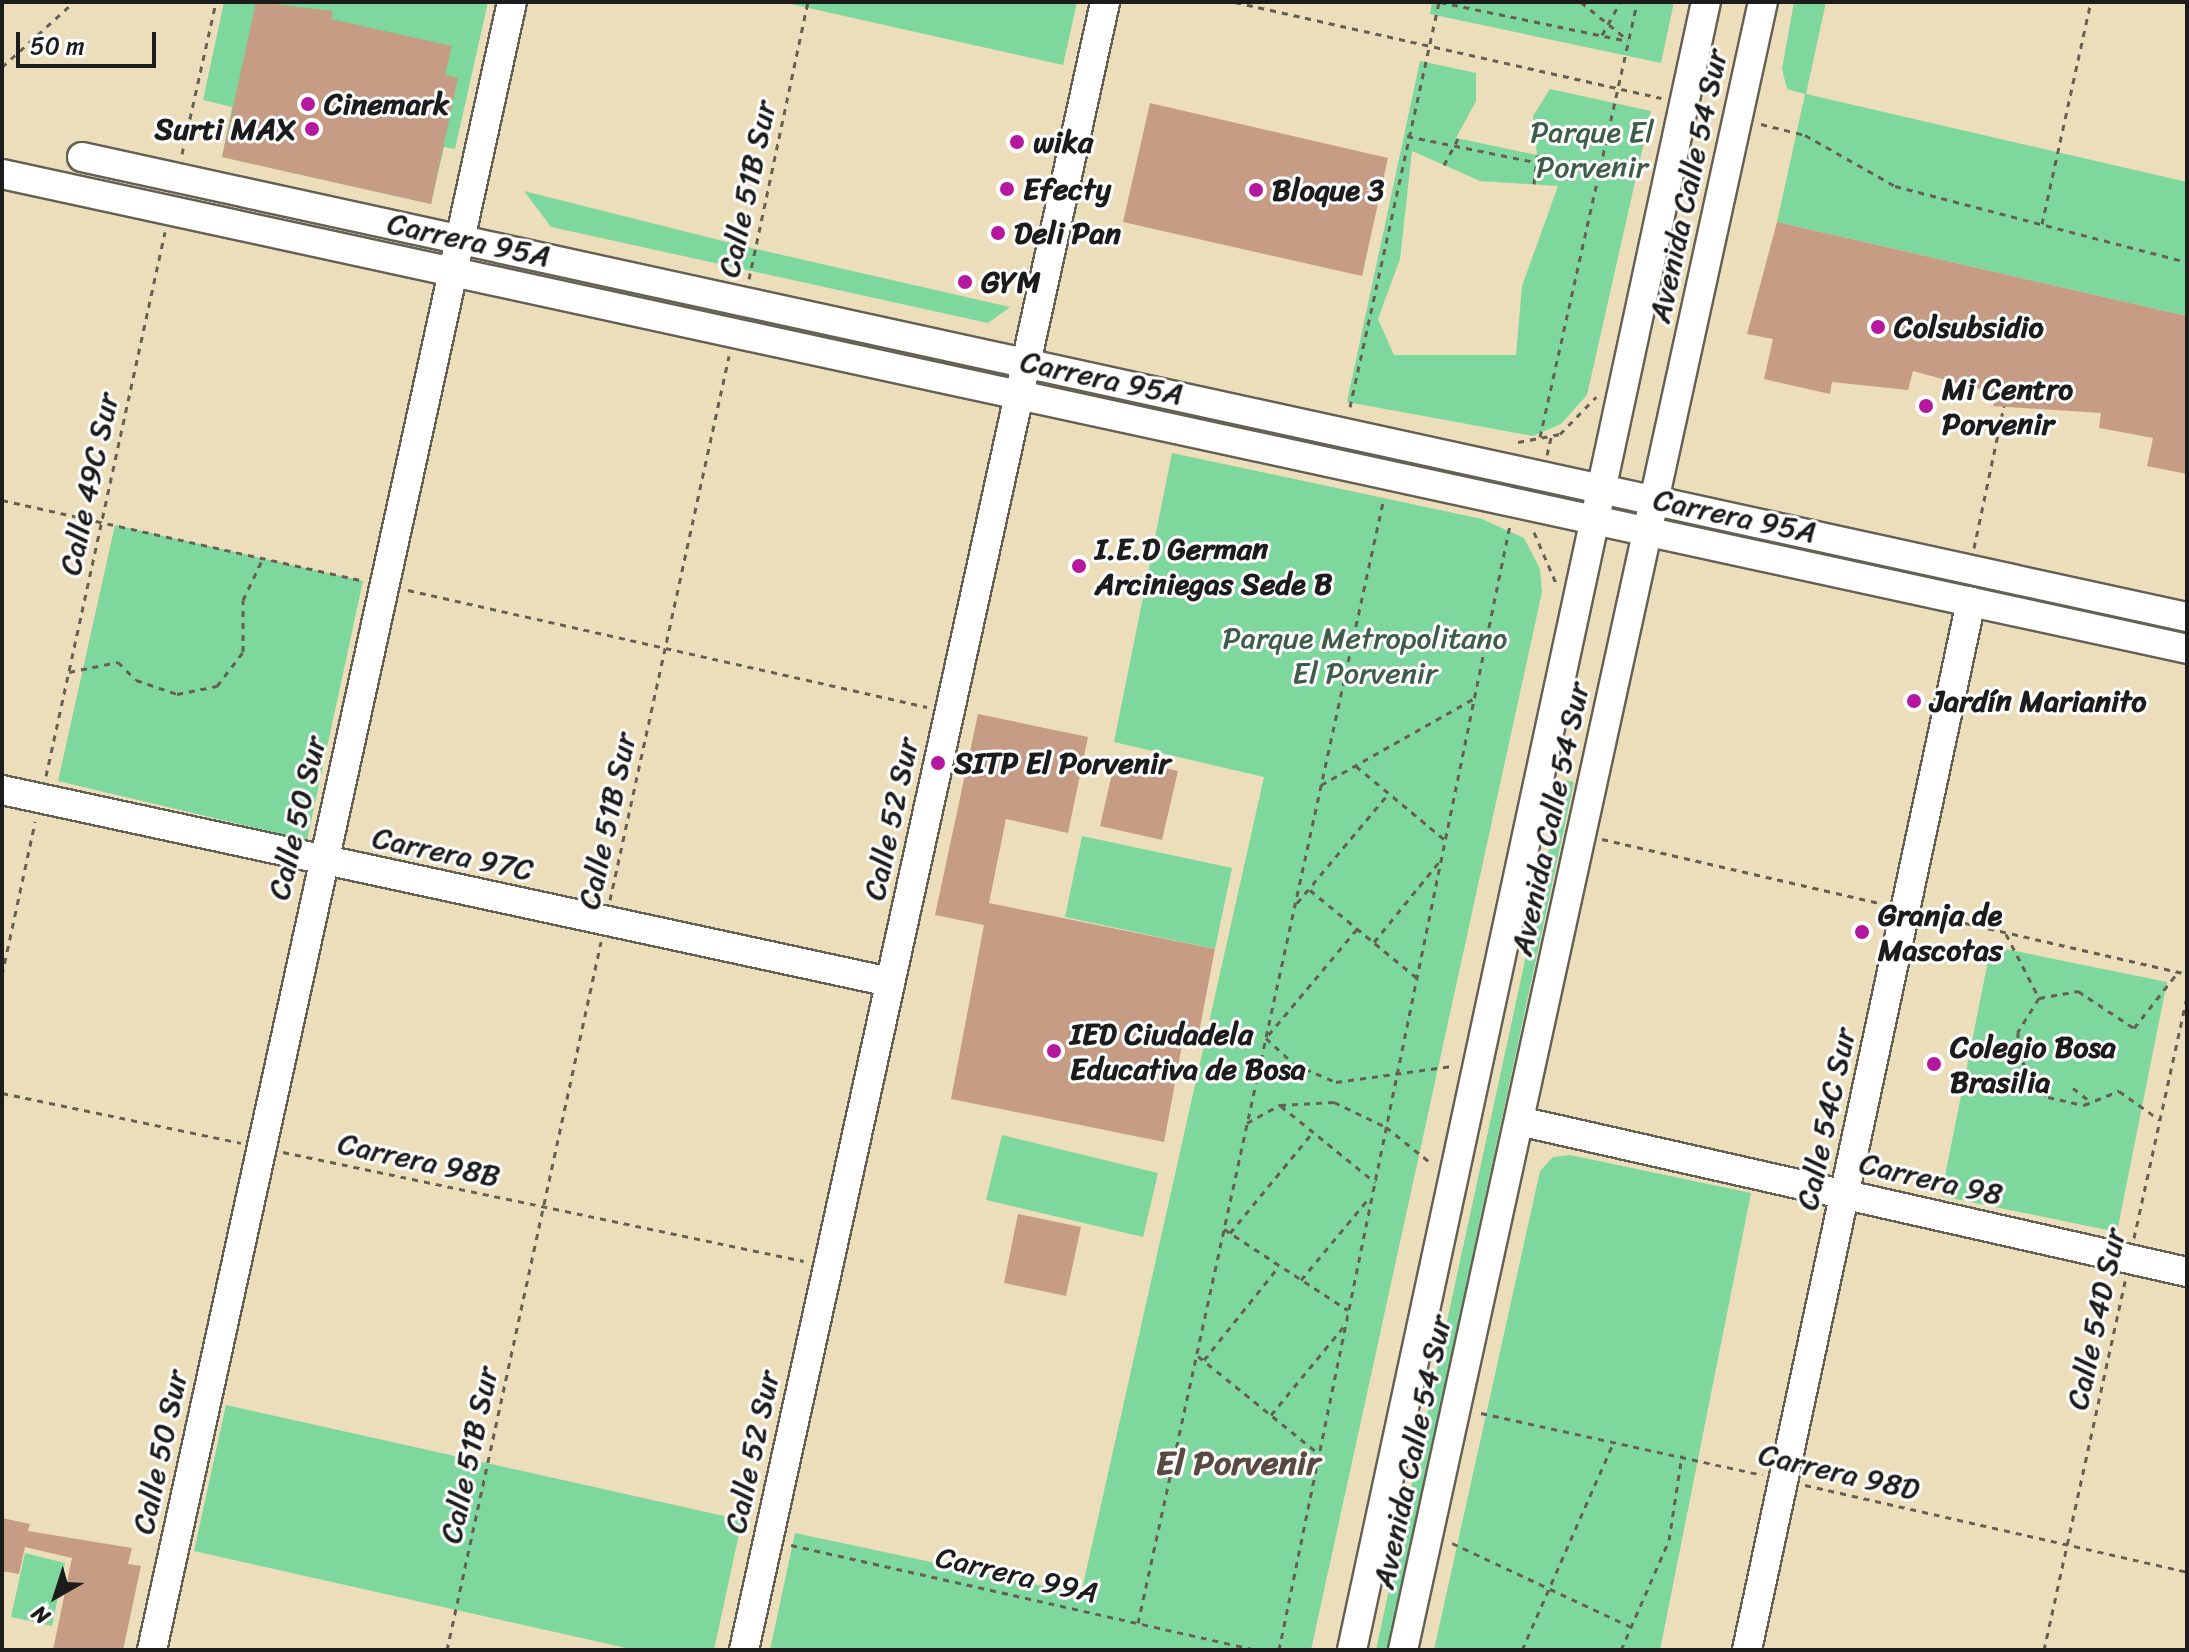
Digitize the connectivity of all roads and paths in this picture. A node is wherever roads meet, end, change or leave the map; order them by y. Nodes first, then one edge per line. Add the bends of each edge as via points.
1 (74, 2) edge
2 (216, 2) edge
3 (512, 2) edge
4 (808, 2) edge
5 (1105, 2) edge
6 (1439, 2) edge
7 (1467, 2) edge
8 (1581, 2) edge
9 (1620, 2) edge
10 (1637, 2) edge
11 (1706, 2) edge
12 (1763, 2) edge
13 (2091, 2) edge
14 (1466, 8) junction
15 (1608, 24) junction
16 (1602, 35) junction
17 (1628, 41) junction
18 (2, 67) edge
19 (1667, 85) dead end
20 (1661, 114) dead end
21 (1407, 136) junction
22 (1458, 139) dead end
23 (1454, 146) junction
24 (1537, 155) dead end
25 (82, 157) dead end
26 (1537, 163) junction
27 (1444, 165) dead end
28 (2, 174) edge
29 (1598, 175) junction
30 (177, 178) junction
31 (1534, 184) dead end
32 (169, 210) junction
33 (2042, 224) dead end
34 (460, 238) junction
35 (453, 272) junction
36 (742, 300) junction
37 (734, 333) junction
38 (1025, 363) junction
39 (1599, 383) dead end
40 (1018, 395) junction
41 (2004, 406) dead end
42 (1350, 407) dead end
43 (1540, 437) dead end
44 (1518, 442) dead end
45 (1385, 486) dead end
46 (1601, 489) junction
47 (2, 500) edge
48 (1654, 500) junction
49 (1511, 518) dead end
50 (1594, 520) junction
51 (101, 522) junction
52 (1647, 532) junction
53 (1973, 552) dead end
54 (263, 558) junction
55 (383, 585) junction
56 (1971, 602) junction
57 (2187, 617) edge
58 (665, 648) junction
59 (2187, 649) edge
60 (68, 673) junction
61 (1475, 698) junction
62 (949, 712) junction
63 (1355, 765) junction
64 (1321, 785) junction
65 (2, 790) edge
66 (1389, 793) junction
67 (41, 799) junction
68 (1445, 840) junction
69 (1441, 859) junction
70 (322, 861) junction
71 (1310, 890) junction
72 (1295, 905) junction
73 (605, 922) junction
74 (1357, 929) junction
75 (2005, 932) dead end
76 (1374, 942) junction
77 (2178, 972) dead end
78 (2, 975) edge
79 (1417, 978) junction
80 (890, 982) junction
81 (2187, 996) edge
82 (2039, 998) junction
83 (1266, 1038) junction
84 (2018, 1044) junction
85 (1480, 1051) junction
86 (2031, 1055) dead end
87 (1396, 1078) junction
88 (2073, 1088) dead end
89 (2, 1093) edge
90 (2092, 1103) junction
91 (1280, 1105) junction
92 (2160, 1120) junction
93 (1519, 1121) junction
94 (1247, 1123) junction
95 (1386, 1127) junction
96 (1313, 1132) junction
97 (260, 1147) junction
98 (1452, 1181) junction
99 (1375, 1182) junction
100 (1372, 1194) junction
101 (1845, 1195) junction
102 (543, 1206) junction
103 (1224, 1229) junction
104 (1230, 1233) junction
105 (2130, 1259) junction
106 (828, 1266) junction
107 (1279, 1266) junction
108 (2187, 1272) edge
109 (1301, 1280) junction
110 (1349, 1311) junction
111 (1346, 1324) junction
112 (1197, 1355) junction
113 (1204, 1360) junction
114 (1481, 1413) dead end
115 (1271, 1415) junction
116 (1614, 1440) junction
117 (1319, 1454) junction
118 (1682, 1455) junction
119 (1784, 1480) junction
120 (768, 1539) junction
121 (1452, 1543) dead end
122 (2067, 1545) junction
123 (2187, 1572) edge
124 (1550, 1586) junction
125 (1138, 1623) junction
126 (1631, 1627) junction
127 (152, 1650) edge
128 (447, 1650) edge
129 (744, 1650) edge
130 (1256, 1650) edge
131 (1279, 1650) edge
132 (1352, 1650) edge
133 (1403, 1650) edge
134 (1522, 1650) edge
135 (1621, 1650) edge
136 (1747, 1650) edge
137 (2044, 1650) edge

1 - 18 path
2 - 30 path
3 - 34 street, Calle 50 Sur
4 - 36 path, Calle 51B Sur
5 - 38 street, Calle 52 Sur
6 - 14 path
6 - 21 path
7 - 14 path
8 - 15 path
9 - 15 path
10 - 17 path
11 - 46 street, Avenida Calle 54 Sur
12 - 48 street, Avenida Calle 54 Sur
13 - 33 path
14 - 16 path
15 - 16 path
15 - 17 path
16 - 17 path
17 - 29 path
19 - 20 path
21 - 23 path
21 - 42 path
22 - 23 path
23 - 26 path
23 - 27 path
24 - 26 path
25 - 30 street, Carrera 95A
26 - 29 path
26 - 31 path
28 - 32 street, Carrera 95A
29 - 43 path
30 - 34 street, Carrera 95A
32 - 35 street, Carrera 95A
32 - 51 path, Calle 49C Sur
34 - 35 street, Calle 50 Sur
34 - 36 street, Carrera 95A
35 - 37 street, Carrera 95A
35 - 55 street, Calle 50 Sur
36 - 38 street, Carrera 95A
37 - 40 street, Carrera 95A
37 - 58 path, Calle 51B Sur
38 - 40 street, Calle 52 Sur
38 - 46 street, Carrera 95A
39 - 44 path via 1590,408 1572,427
40 - 50 street, Carrera 95A
40 - 62 street, Calle 52 Sur
41 - 53 path
45 - 64 path
46 - 48 street, Carrera 95A
46 - 50 street, Avenida Calle 54 Sur
47 - 51 path
48 - 52 street, Avenida Calle 54 Sur
48 - 57 street, Carrera 95A
49 - 61 path
50 - 52 street, Carrera 95A
50 - 85 street, Avenida Calle 54 Sur
51 - 54 path
51 - 60 path, Calle 49C Sur
52 - 56 street, Carrera 95A
52 - 93 street, Avenida Calle 54 Sur
54 - 55 path
54 - 60 path via 243,600 243,652 217,686 177,694 136,680 118,662
55 - 58 path
55 - 70 street, Calle 50 Sur
56 - 59 street, Carrera 95A
56 - 101 street, Calle 54C Sur
58 - 62 path
58 - 73 path, Calle 51B Sur
60 - 67 path, Calle 49C Sur
61 - 63 path
61 - 68 path
62 - 80 street, Calle 52 Sur
63 - 64 path
63 - 66 path
64 - 72 path
65 - 67 street, Carrera 97C
66 - 68 path
66 - 71 path
67 - 70 street, Carrera 97C
67 - 78 path, Calle 49C Sur
68 - 69 path
69 - 76 path
69 - 79 path
70 - 73 street, Carrera 97C
70 - 97 street, Calle 50 Sur
71 - 72 path
71 - 74 path
72 - 83 path
73 - 80 street, Carrera 97C
73 - 102 path, Calle 51B Sur
74 - 76 path
74 - 83 path
75 - 82 path
76 - 79 path
77 - 82 path via 2134,1028 2078,991
79 - 87 path
80 - 106 street, Calle 52 Sur
81 - 92 path, Calle 54D Sur
82 - 84 path via 2025,1014
83 - 87 path via 1314,1076 1336,1082
83 - 94 path
84 - 86 path
84 - 90 path via 2023,1069 2048,1097
85 - 87 path via 1455,1065
85 - 98 street, Avenida Calle 54 Sur
87 - 95 path
88 - 90 path
89 - 97 path, Carrera 98B
90 - 92 path via 2119,1091
91 - 94 path
91 - 95 path via 1334,1102
91 - 96 path
92 - 105 path, Calle 54D Sur
93 - 101 street, Carrera 98
93 - 133 street, Avenida Calle 54 Sur
94 - 103 path
95 - 98 path
95 - 99 path
96 - 99 path
96 - 104 path
97 - 102 path, Carrera 98B
97 - 127 street, Calle 50 Sur
98 - 132 street, Avenida Calle 54 Sur
99 - 100 path
100 - 109 path
100 - 110 path
101 - 105 street, Carrera 98
101 - 119 street, Calle 54C Sur
102 - 106 path, Carrera 98B
102 - 128 path, Calle 51B Sur
103 - 104 path
103 - 112 path
104 - 107 path
105 - 108 street, Carrera 98
105 - 122 path, Calle 54D Sur
106 - 120 street, Calle 52 Sur
107 - 109 path
107 - 113 path
109 - 110 path
110 - 111 path
111 - 115 path
111 - 117 path
112 - 113 path
112 - 125 path
113 - 115 path
114 - 116 path, Carrera 98D
115 - 117 path
116 - 118 path, Carrera 98D
116 - 124 path
117 - 131 path
118 - 119 path, Carrera 98D
118 - 126 path via 1669,1540
119 - 122 path, Carrera 98D
119 - 136 street, Calle 54C Sur
120 - 125 path, Carrera 99A
120 - 129 street, Calle 52 Sur
121 - 124 path
122 - 123 path, Carrera 98D
122 - 137 path, Calle 54D Sur
124 - 126 path
124 - 134 path
125 - 130 path, Carrera 99A
126 - 135 path

